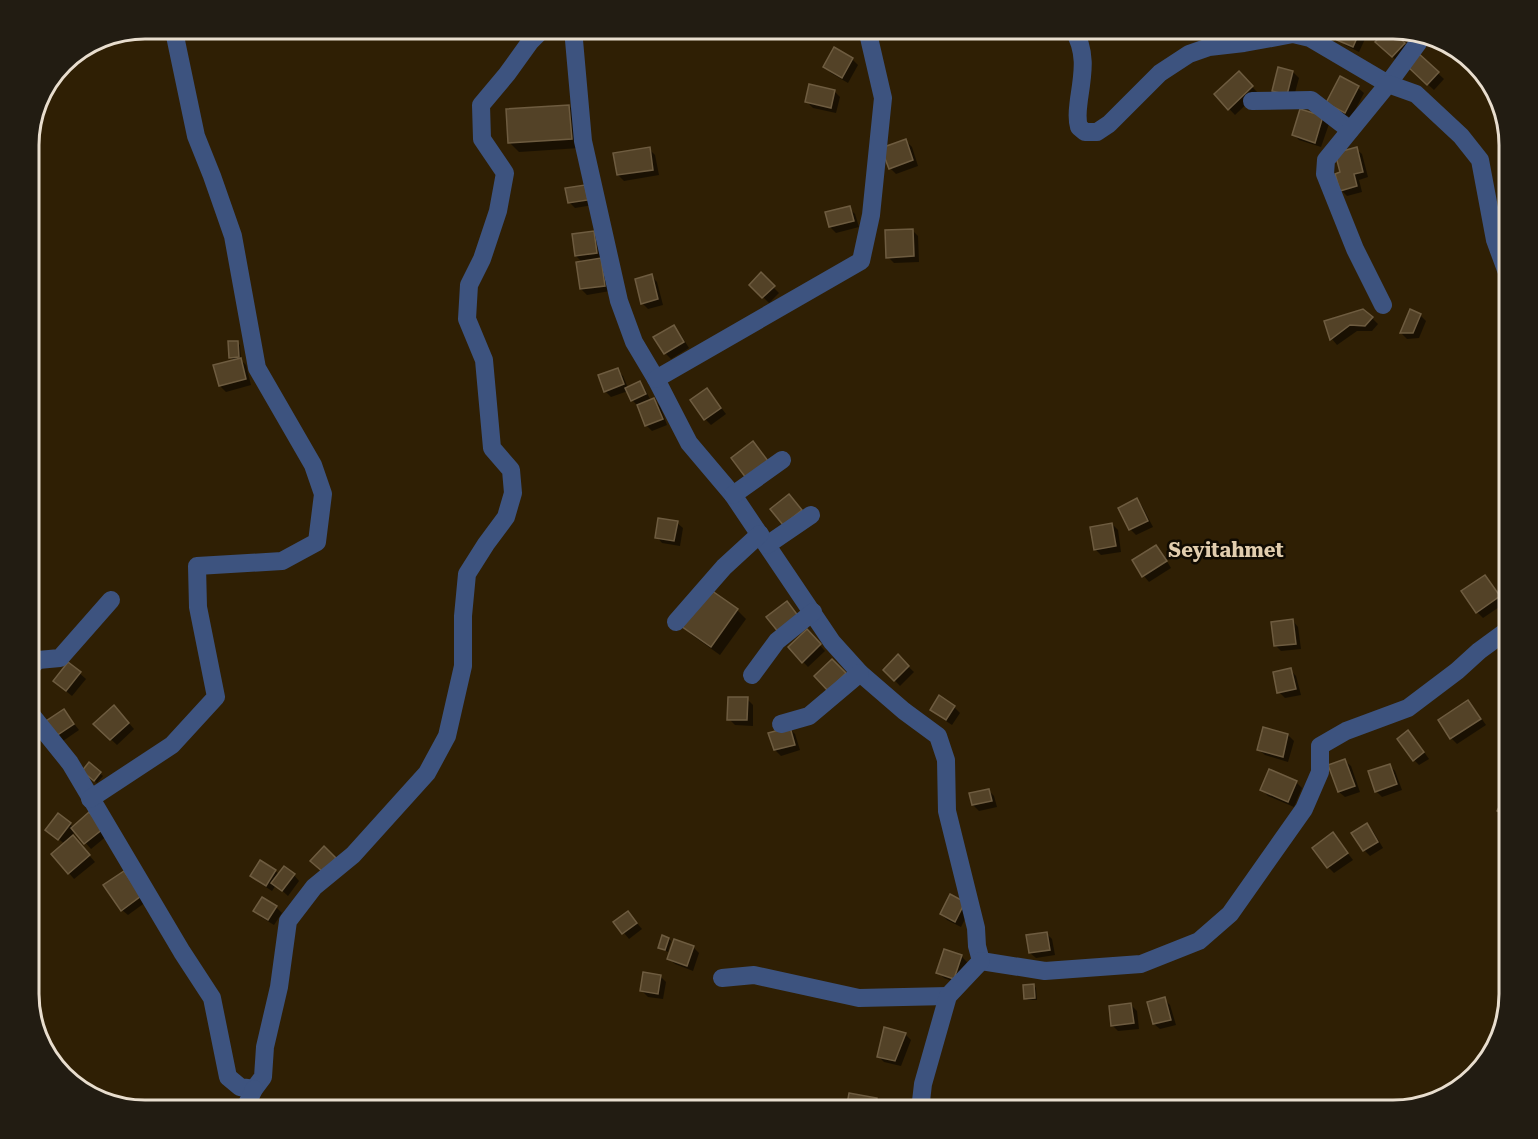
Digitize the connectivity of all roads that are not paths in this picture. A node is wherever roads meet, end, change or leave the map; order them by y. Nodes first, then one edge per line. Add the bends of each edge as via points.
1 (176, 39) edge
2 (533, 39) edge
3 (574, 39) edge
4 (870, 39) edge
5 (1079, 39) edge
6 (1266, 39) edge
7 (1312, 39) edge
8 (1418, 43) dead end
9 (1388, 84) junction
10 (1252, 101) dead end
11 (1350, 130) junction
12 (1499, 251) edge
13 (1383, 305) dead end
14 (656, 379) junction
15 (782, 460) dead end
16 (733, 495) junction
17 (811, 515) dead end
18 (764, 539) junction
19 (111, 600) dead end
20 (813, 612) junction
21 (676, 622) dead end
22 (1499, 636) edge
23 (39, 660) edge
24 (860, 673) junction
25 (752, 675) dead end
26 (39, 724) edge
27 (781, 724) dead end
28 (90, 799) junction
29 (981, 961) junction
30 (722, 978) dead end
31 (948, 996) junction
32 (254, 1089) junction
33 (249, 1100) edge
34 (922, 1100) edge

1 - 28 street via 196,136 234,236 256,368 313,465 323,494 317,542 282,561 197,566 198,607 216,696 172,745
2 - 32 street via 481,105 482,139 505,173 498,211 469,285 467,320 484,360 492,448 511,470 513,493 506,518 467,574 464,666 447,736 427,773 288,921 263,1077
3 - 14 street via 583,141 619,302 634,342
4 - 14 street via 883,98 871,215 861,261
5 - 6 street via 1084,66 1076,118 1078,127 1085,132 1097,132 1160,73 1189,54 1209,46
7 - 9 street
8 - 9 street
9 - 11 street
9 - 12 street via 1416,94 1461,136 1480,160
10 - 11 street via 1311,100
11 - 13 street via 1326,160 1325,174
14 - 16 street via 689,443
15 - 16 street
16 - 18 street
17 - 18 street
18 - 20 street
18 - 21 street via 724,567
19 - 23 street via 60,658
20 - 24 street via 832,642
20 - 25 street via 777,641
22 - 29 street via 1408,708 1346,731 1320,746 1320,772 1304,809 1230,914 1198,941 1141,964 1045,971
24 - 27 street via 809,717
24 - 29 street via 938,736 946,760 947,811
26 - 28 street via 70,763
28 - 32 street via 212,998 228,1077 240,1087
29 - 31 street
30 - 31 street via 754,975 859,998
31 - 34 street
32 - 33 street

